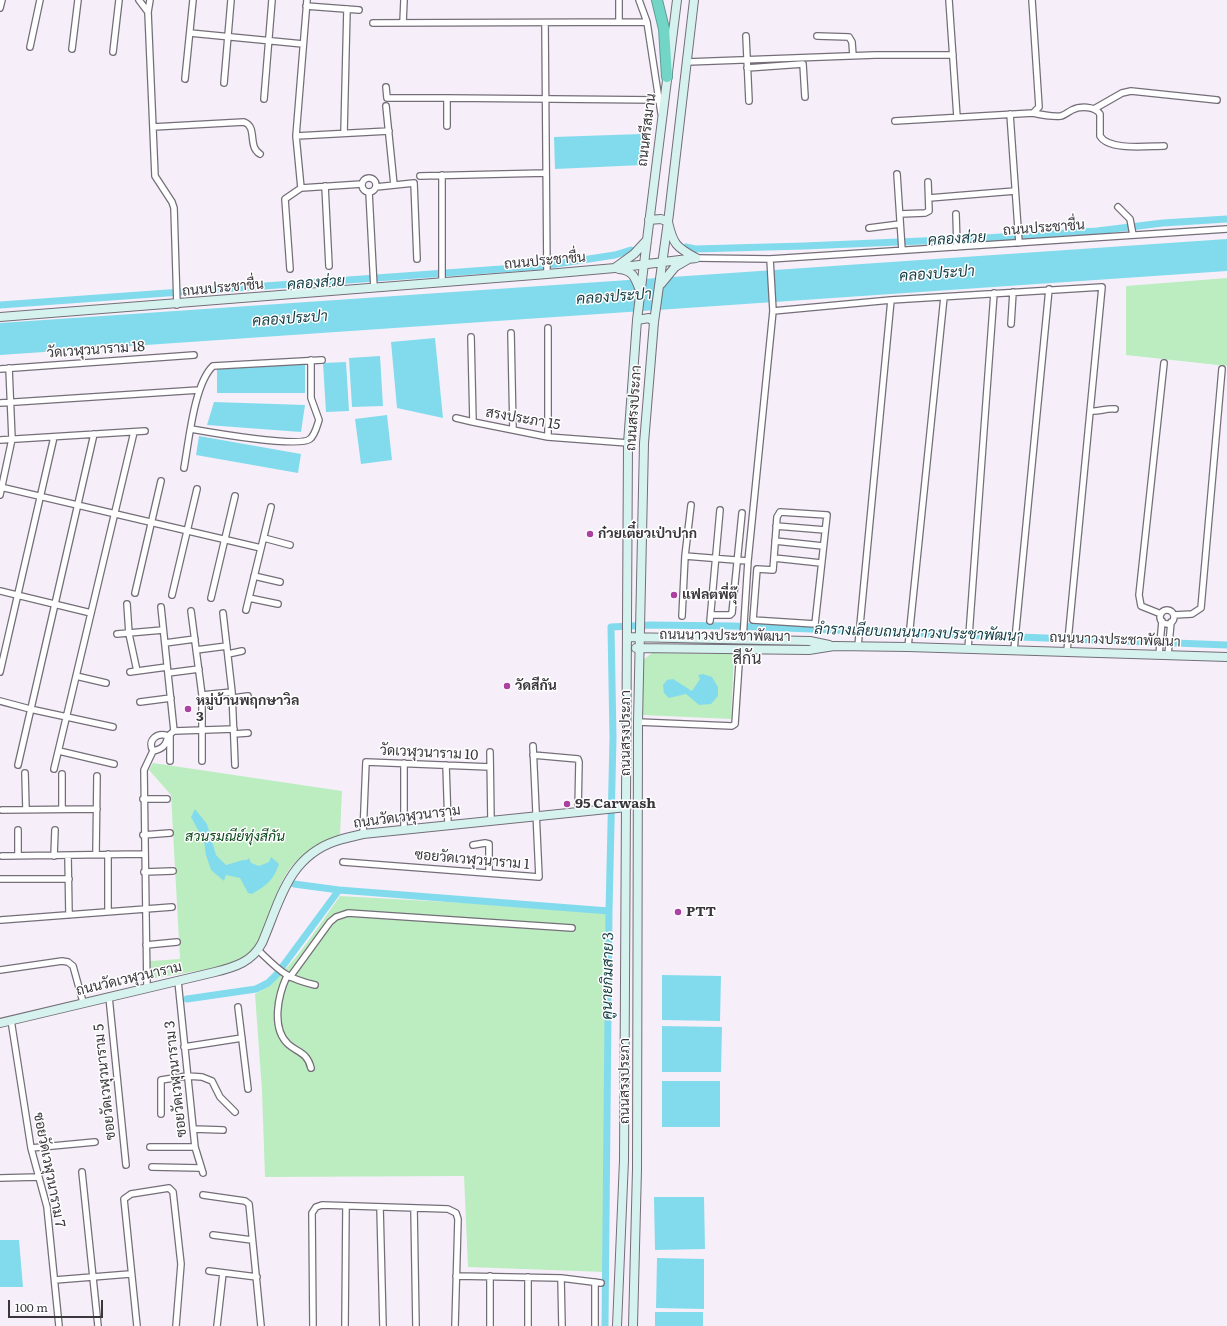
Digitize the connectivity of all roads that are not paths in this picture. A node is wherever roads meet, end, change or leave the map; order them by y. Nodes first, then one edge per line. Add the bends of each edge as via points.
1 (2, 0) edge
2 (40, 0) edge
3 (78, 0) edge
4 (119, 0) edge
5 (139, 0) edge
6 (150, 0) edge
7 (193, 0) edge
8 (231, 0) edge
9 (272, 0) edge
10 (404, 0) edge
11 (619, 0) edge
12 (639, 0) edge
13 (657, 0) edge
14 (677, 0) edge
15 (694, 0) edge
16 (949, 0) edge
17 (1032, 0) edge
18 (307, 3) edge
19 (0, 8) edge
20 (347, 9) junction
21 (359, 10) dead end
22 (148, 12) junction
23 (619, 22) junction
24 (647, 22) junction
25 (374, 23) dead end
26 (403, 23) junction
27 (545, 23) junction
28 (190, 33) junction
29 (746, 36) dead end
30 (817, 36) dead end
31 (228, 37) junction
32 (269, 41) junction
33 (303, 44) junction
34 (30, 47) dead end
35 (72, 49) dead end
36 (113, 52) dead end
37 (853, 56) junction
38 (953, 56) junction
39 (747, 60) junction
40 (687, 62) junction
41 (747, 68) junction
42 (667, 77) junction
43 (185, 79) dead end
44 (224, 83) dead end
45 (386, 87) dead end
46 (805, 97) dead end
47 (264, 98) dead end
48 (447, 98) junction
49 (545, 98) junction
50 (658, 100) junction
51 (1217, 100) dead end
52 (749, 101) dead end
53 (386, 106) dead end
54 (1094, 109) junction
55 (1033, 113) junction
56 (1010, 114) junction
57 (957, 117) junction
58 (662, 118) junction
59 (895, 121) dead end
60 (447, 126) dead end
61 (153, 127) junction
62 (389, 130) junction
63 (344, 133) junction
64 (296, 136) junction
65 (1164, 146) dead end
66 (260, 154) dead end
67 (546, 172) junction
68 (896, 174) dead end
69 (442, 175) junction
70 (420, 176) dead end
71 (928, 182) dead end
72 (362, 184) junction
73 (394, 185) junction
74 (324, 186) junction
75 (376, 187) junction
76 (301, 188) junction
77 (1015, 191) junction
78 (369, 192) junction
79 (929, 198) junction
80 (1118, 207) dead end
81 (900, 214) junction
82 (956, 214) dead end
83 (649, 220) junction
84 (668, 222) junction
85 (900, 224) junction
86 (869, 228) dead end
87 (1227, 229) edge
88 (1132, 230) junction
89 (1019, 238) junction
90 (647, 240) junction
91 (957, 242) junction
92 (902, 248) junction
93 (696, 258) junction
94 (417, 259) dead end
95 (770, 259) junction
96 (662, 261) junction
97 (644, 263) junction
98 (329, 266) dead end
99 (547, 268) junction
100 (615, 268) junction
101 (290, 269) dead end
102 (663, 276) junction
103 (639, 277) junction
104 (442, 280) junction
105 (374, 287) junction
106 (1049, 289) junction
107 (1013, 292) junction
108 (994, 293) junction
109 (944, 297) junction
110 (891, 300) junction
111 (177, 304) junction
112 (773, 311) junction
113 (637, 316) junction
114 (0, 317) edge
115 (654, 322) junction
116 (1011, 324) dead end
117 (548, 328) dead end
118 (511, 333) dead end
119 (471, 338) dead end
120 (194, 355) dead end
121 (310, 360) junction
122 (322, 360) dead end
123 (1164, 363) dead end
124 (9, 368) junction
125 (0, 369) edge
126 (1222, 369) dead end
127 (199, 390) junction
128 (11, 402) junction
129 (0, 403) edge
130 (1115, 409) dead end
131 (1091, 411) junction
132 (456, 418) dead end
133 (473, 422) junction
134 (191, 429) junction
135 (513, 430) junction
136 (145, 431) dead end
137 (134, 432) junction
138 (94, 434) junction
139 (54, 437) junction
140 (548, 437) junction
141 (12, 439) junction
142 (0, 440) edge
143 (628, 443) junction
144 (184, 468) dead end
145 (161, 481) dead end
146 (1, 487) edge
147 (197, 489) dead end
148 (0, 495) edge
149 (40, 496) junction
150 (235, 496) dead end
151 (78, 505) junction
152 (691, 505) dead end
153 (272, 507) dead end
154 (720, 510) dead end
155 (742, 513) dead end
156 (114, 514) junction
157 (151, 523) junction
158 (776, 526) junction
159 (825, 530) junction
160 (187, 531) junction
161 (628, 534) junction
162 (642, 534) junction
163 (264, 538) junction
164 (225, 539) junction
165 (775, 541) junction
166 (290, 545) dead end
167 (823, 546) junction
168 (261, 548) junction
169 (686, 556) junction
170 (716, 558) junction
171 (774, 558) junction
172 (737, 560) junction
173 (748, 561) junction
174 (821, 563) junction
175 (254, 576) junction
176 (280, 582) dead end
177 (0, 591) edge
178 (136, 593) dead end
179 (17, 595) junction
180 (172, 596) dead end
181 (211, 598) dead end
182 (249, 598) junction
183 (54, 604) junction
184 (127, 604) dead end
185 (278, 604) dead end
186 (161, 607) dead end
187 (246, 610) dead end
188 (191, 611) dead end
189 (91, 613) junction
190 (222, 613) dead end
191 (710, 614) junction
192 (1161, 614) junction
193 (1174, 615) junction
194 (682, 616) dead end
195 (710, 621) dead end
196 (1162, 621) junction
197 (1171, 622) junction
198 (163, 630) junction
199 (640, 633) junction
200 (117, 634) dead end
201 (129, 634) junction
202 (628, 634) junction
203 (743, 638) junction
204 (195, 639) junction
205 (165, 643) junction
206 (227, 646) junction
207 (834, 646) junction
208 (858, 646) junction
209 (908, 647) junction
210 (1014, 647) junction
211 (628, 648) junction
212 (640, 648) junction
213 (1067, 648) junction
214 (740, 649) junction
215 (968, 649) junction
216 (196, 650) junction
217 (242, 651) dead end
218 (228, 654) junction
219 (1163, 655) junction
220 (1227, 657) edge
221 (199, 669) junction
222 (168, 670) junction
223 (137, 671) junction
224 (0, 672) edge
225 (130, 672) dead end
226 (76, 676) junction
227 (106, 683) dead end
228 (202, 695) junction
229 (232, 695) junction
230 (248, 696) dead end
231 (171, 698) junction
232 (0, 700) edge
233 (140, 702) dead end
234 (30, 709) junction
235 (67, 716) junction
236 (638, 722) junction
237 (113, 727) dead end
238 (202, 731) junction
239 (234, 731) junction
240 (248, 733) dead end
241 (171, 734) junction
242 (533, 746) dead end
243 (59, 750) junction
244 (490, 752) dead end
245 (152, 753) junction
246 (533, 755) junction
247 (170, 761) dead end
248 (202, 761) dead end
249 (404, 763) junction
250 (114, 764) dead end
251 (18, 765) dead end
252 (446, 765) junction
253 (235, 766) dead end
254 (490, 768) junction
255 (54, 769) dead end
256 (25, 773) dead end
257 (62, 774) dead end
258 (97, 776) dead end
259 (143, 799) junction
260 (167, 799) dead end
261 (622, 807) junction
262 (26, 809) junction
263 (62, 809) junction
264 (97, 809) junction
265 (2, 810) dead end
266 (578, 812) junction
267 (536, 816) junction
268 (491, 821) junction
269 (448, 825) junction
270 (18, 830) dead end
271 (55, 830) dead end
272 (404, 830) junction
273 (170, 833) dead end
274 (363, 834) junction
275 (143, 835) junction
276 (472, 845) dead end
277 (96, 854) junction
278 (108, 854) junction
279 (144, 854) junction
280 (2, 856) dead end
281 (18, 856) junction
282 (54, 856) junction
283 (68, 856) junction
284 (343, 862) dead end
285 (173, 871) dead end
286 (144, 872) junction
287 (489, 873) junction
288 (69, 878) junction
289 (1, 880) edge
290 (172, 907) dead end
291 (146, 909) junction
292 (108, 912) junction
293 (69, 915) junction
294 (1, 920) dead end
295 (572, 928) dead end
296 (177, 942) dead end
297 (146, 945) junction
298 (258, 950) junction
299 (0, 970) edge
300 (287, 976) junction
301 (178, 981) junction
302 (315, 985) dead end
303 (147, 988) junction
304 (108, 997) junction
305 (83, 1002) junction
306 (238, 1007) dead end
307 (11, 1020) junction
308 (0, 1022) edge
309 (242, 1038) junction
310 (184, 1047) junction
311 (311, 1068) dead end
312 (187, 1076) junction
313 (248, 1089) dead end
314 (235, 1112) dead end
315 (161, 1114) dead end
316 (193, 1129) junction
317 (223, 1130) dead end
318 (95, 1142) dead end
319 (150, 1147) dead end
320 (195, 1147) junction
321 (31, 1148) junction
322 (624, 1160) junction
323 (637, 1160) junction
324 (126, 1165) dead end
325 (152, 1167) dead end
326 (82, 1172) dead end
327 (38, 1177) junction
328 (0, 1178) edge
329 (203, 1195) dead end
330 (346, 1206) junction
331 (380, 1207) junction
332 (414, 1208) junction
333 (213, 1235) dead end
334 (252, 1240) junction
335 (209, 1271) dead end
336 (223, 1273) junction
337 (130, 1274) junction
338 (456, 1276) junction
339 (490, 1276) junction
340 (93, 1277) junction
341 (257, 1277) junction
342 (528, 1277) junction
343 (562, 1278) junction
344 (55, 1280) junction
345 (595, 1282) junction
346 (601, 1283) dead end
347 (260, 1324) edge
348 (59, 1326) edge
349 (98, 1326) edge
350 (136, 1326) edge
351 (176, 1326) edge
352 (217, 1326) edge
353 (314, 1326) edge
354 (345, 1326) edge
355 (383, 1326) edge
356 (416, 1326) edge
357 (455, 1326) edge
358 (490, 1326) edge
359 (528, 1326) edge
360 (562, 1326) edge
361 (595, 1326) edge
362 (617, 1326) edge
363 (633, 1326) edge

1 - 19 street
2 - 34 street
3 - 35 street
4 - 36 street
5 - 22 street
6 - 22 street
7 - 28 street
8 - 31 street
9 - 32 street
10 - 26 street
11 - 23 street
12 - 24 street
13 - 42 highway via 664,29
14 - 42 main road, ถนนศรีสมาน
15 - 40 main road
16 - 38 street
17 - 55 street via 1039,107
18 - 20 street
18 - 33 street
20 - 21 street
20 - 63 street
22 - 61 street
23 - 24 street
23 - 27 street
24 - 50 street
25 - 26 street
26 - 27 street
27 - 49 street
28 - 31 street
28 - 43 street
29 - 39 street
30 - 37 street via 849,37
31 - 32 street
31 - 44 street
32 - 33 street
32 - 47 street
33 - 64 street
37 - 38 street
37 - 39 street
38 - 57 street
39 - 40 street
39 - 41 street
40 - 84 main road
41 - 46 street via 803,64
41 - 52 street
42 - 58 main road, ถนนศรีสมาน
45 - 48 street via 387,98
48 - 49 street
48 - 60 street
49 - 50 street
49 - 67 street
50 - 58 street
51 - 54 street via 1131,91 1122,93
53 - 62 street
54 - 55 street via 1088,107 1056,116
54 - 65 street via 1100,114 1100,136 1106,143 1124,146
55 - 56 street
56 - 57 street
56 - 77 street
57 - 59 street
58 - 83 main road, ถนนศรีสมาน
61 - 66 street via 244,122 251,128 254,147
61 - 111 street via 155,176 174,208
62 - 63 street
62 - 73 street
63 - 64 street
64 - 76 street
67 - 69 street
67 - 99 street
68 - 81 street
69 - 70 street
69 - 104 street
71 - 79 street
72 - 74 street
72 - 75 street via 370,178 376,182
72 - 78 street
73 - 75 street
73 - 94 street via 414,183
74 - 76 street
74 - 98 street
75 - 78 street
76 - 101 street via 285,199
77 - 79 street
77 - 89 street
78 - 105 street
79 - 81 street via 928,212
80 - 88 street via 1128,215
81 - 85 street
82 - 91 street
83 - 84 main road via 661,218
83 - 90 main road, ถนนศรีสมาน
84 - 93 main road via 677,247
84 - 96 main road
85 - 86 street
85 - 92 street
87 - 88 street, ถนนประชาชื่น
88 - 89 street, ถนนประชาชื่น
89 - 91 street, ถนนประชาชื่น
90 - 97 main road, ถนนศรีสมาน
90 - 100 main road
91 - 92 street, ถนนประชาชื่น
92 - 95 street, ถนนประชาชื่น
93 - 95 street, ถนนประชาชื่น
93 - 96 main road, ถนนประชาชื่น
93 - 102 main road via 684,262
95 - 112 street
96 - 97 main road, ถนนประชาชื่น
96 - 102 main road, ถนนสรงประภา
97 - 100 main road, ถนนประชาชื่น
97 - 103 main road
99 - 100 main road, ถนนประชาชื่น
99 - 104 main road, ถนนประชาชื่น
100 - 103 main road via 628,270
102 - 115 main road, ถนนสรงประภา
103 - 113 main road, ถนนสรงประภา
104 - 105 main road, ถนนประชาชื่น
105 - 111 main road, ถนนประชาชื่น
106 - 107 street
106 - 131 street via 1101,286
106 - 210 street
107 - 108 street
107 - 116 street
108 - 109 street
108 - 215 street
109 - 110 street
109 - 209 street
110 - 112 street
110 - 208 street
111 - 114 main road, ถนนประชาชื่น
112 - 173 street
113 - 115 main road via 649,318
113 - 143 main road, ถนนสรงประภา
115 - 162 main road, ถนนสรงประภา via 644,443
117 - 140 street
118 - 135 street
119 - 133 street, สรงประภา 15
120 - 124 street, วัดเวฬุวนาราม 18
121 - 122 street
121 - 127 street via 213,366 206,372
121 - 134 street via 311,398 319,420 309,440 280,441
123 - 192 street via 1139,595 1141,606
124 - 125 street, วัดเวฬุวนาราม 18
124 - 128 street
126 - 193 street via 1201,608 1192,614
127 - 128 street
127 - 134 street
128 - 129 street
128 - 141 street
130 - 131 street
131 - 213 street
132 - 133 street
133 - 135 street, สรงประภา 15
134 - 144 street
135 - 140 street, สรงประภา 15
136 - 137 street
137 - 138 street
137 - 156 street
138 - 139 street
138 - 151 street
139 - 141 street
139 - 149 street
140 - 143 street, สรงประภา 15
141 - 142 street
141 - 146 street
143 - 161 main road, ถนนสรงประภา
145 - 157 street
146 - 148 street
146 - 149 street
147 - 160 street
149 - 151 street
149 - 179 street
150 - 164 street
151 - 156 street
151 - 183 street
152 - 169 street
153 - 163 street
154 - 170 street
155 - 172 street
156 - 157 street
156 - 189 street
157 - 160 street
157 - 178 street
158 - 159 street
158 - 159 street via 778,514 782,512 827,515
158 - 165 street
159 - 167 street
160 - 164 street
160 - 180 street
161 - 162 main road
161 - 202 main road, ถนนสรงประภา
162 - 199 main road, ถนนสรงประภา
163 - 166 street
163 - 168 street
164 - 168 street
164 - 181 street
165 - 167 street
165 - 171 street
167 - 174 street
168 - 175 street
169 - 170 street
169 - 194 street
170 - 172 street
170 - 191 street
171 - 174 street
171 - 174 street via 773,570 757,570 753,620 815,624
172 - 173 street
172 - 191 street via 732,613
173 - 203 street
175 - 176 street
175 - 182 street
177 - 179 street
179 - 183 street
179 - 224 street
182 - 185 street
182 - 187 street
183 - 189 street
183 - 234 street
184 - 201 street
186 - 198 street
188 - 204 street
189 - 226 street
190 - 206 street
191 - 195 street
192 - 193 street via 1168,610
192 - 196 street
193 - 197 street
196 - 197 street via 1166,624
196 - 219 street via 1160,644
197 - 219 street via 1168,645
198 - 201 street
198 - 205 street
199 - 202 main road, ถนนนาวงประชาพัฒนา
199 - 203 main road, ถนนนาวงประชาพัฒนา
199 - 212 main road, ถนนสรงประภา
200 - 201 street
201 - 223 street
202 - 211 main road, ถนนสรงประภา
203 - 207 main road, ถนนนาวงประชาพัฒนา via 810,641
204 - 205 street
204 - 216 street
205 - 222 street
206 - 216 street
206 - 218 street
207 - 208 main road, ถนนนาวงประชาพัฒนา
207 - 214 main road, ถนนนาวงประชาพัฒนา via 810,650
208 - 209 main road, ถนนนาวงประชาพัฒนา
209 - 215 main road, ถนนนาวงประชาพัฒนา
210 - 213 main road, ถนนนาวงประชาพัฒนา
210 - 215 main road, ถนนนาวงประชาพัฒนา
211 - 212 main road, ถนนนาวงประชาพัฒนา
211 - 261 main road, ถนนสรงประภา
212 - 214 main road, ถนนนาวงประชาพัฒนา
212 - 236 main road, ถนนสรงประภา
213 - 219 main road, ถนนนาวงประชาพัฒนา
214 - 236 street via 735,724 732,726
216 - 221 street
217 - 218 street
218 - 229 street
219 - 220 main road, ถนนนาวงประชาพัฒนา
221 - 222 street
221 - 228 street
222 - 223 street
222 - 231 street
223 - 225 street
226 - 227 street
226 - 235 street
228 - 229 street
228 - 238 street
229 - 230 street
229 - 239 street
231 - 233 street
231 - 241 street
232 - 234 street
234 - 235 street
234 - 251 street
235 - 237 street
235 - 243 street
236 - 323 main road, ถนนสรงประภา
238 - 239 street
238 - 241 street
238 - 248 street
239 - 240 street
239 - 253 street
241 - 245 street via 164,746
241 - 245 street via 161,734 152,740
241 - 247 street
242 - 246 street
243 - 250 street
243 - 255 street
244 - 254 street
245 - 259 street via 144,770
246 - 266 street via 578,758
246 - 267 street
249 - 252 street, วัดเวฬุวนาราม 10
249 - 272 street
249 - 274 street, วัดเวฬุวนาราม 10 via 366,762
252 - 254 street, วัดเวฬุวนาราม 10
252 - 269 street
254 - 268 street
256 - 262 street
257 - 263 street
258 - 264 street
259 - 260 street
259 - 275 street
261 - 266 main road, ถนนวัดเวฬุวนาราม
261 - 322 main road, ถนนสรงประภา
262 - 263 street
262 - 265 street
263 - 264 street
264 - 277 street
266 - 267 main road, ถนนวัดเวฬุวนาราม
267 - 268 main road, ถนนวัดเวฬุวนาราม
267 - 287 street, ซอยวัดเวฬุวนาราม 1 via 538,877
268 - 269 main road, ถนนวัดเวฬุวนาราม
269 - 272 main road, ถนนวัดเวฬุวนาราม
270 - 281 street
271 - 282 street
272 - 274 main road, ถนนวัดเวฬุวนาราม
273 - 275 street
274 - 298 main road, ถนนวัดเวฬุวนาราม via 336,841 300,863 289,877
275 - 279 street
276 - 287 street via 489,844
277 - 278 street
277 - 283 street
278 - 279 street
278 - 292 street
279 - 286 street
280 - 281 street
281 - 282 street
282 - 283 street
283 - 288 street
284 - 287 street, ซอยวัดเวฬุวนาราม 1
285 - 286 street
286 - 291 street
288 - 289 street
288 - 293 street
290 - 291 street
291 - 292 street
291 - 297 street
292 - 293 street
293 - 294 street
295 - 300 street via 348,913 330,922
296 - 297 street
297 - 303 street
298 - 300 street
298 - 301 main road, ถนนวัดเวฬุวนาราม via 248,960 236,966
299 - 305 street via 68,962 73,966
300 - 302 street
300 - 311 street via 278,1005 282,1037 306,1056
301 - 303 main road, ถนนวัดเวฬุวนาราม
301 - 310 street, ซอยวัดเวฬุวนาราม 3
303 - 304 main road, ถนนวัดเวฬุวนาราม
304 - 305 main road, ถนนวัดเวฬุวนาราม
304 - 324 street, ซอยวัดเวฬุวนาราม 5
305 - 307 main road, ถนนวัดเวฬุวนาราม
306 - 309 street
307 - 308 main road, ถนนวัดเวฬุวนาราม
307 - 321 street, ซอยวัดเวฬุวนาราม 7
309 - 310 street
309 - 313 street
310 - 312 street, ซอยวัดเวฬุวนาราม 3
312 - 314 street via 212,1081 220,1097
312 - 315 street via 161,1080
312 - 316 street, ซอยวัดเวฬุวนาราม 3
316 - 317 street
316 - 320 street, ซอยวัดเวฬุวนาราม 3
318 - 321 street
319 - 320 street
320 - 325 street, ซอยวัดเวฬุวนาราม 3 via 201,1170
321 - 327 street, ซอยวัดเวฬุวนาราม 7
322 - 323 main road
322 - 362 main road, ถนนสรงประภา
323 - 363 main road, ถนนสรงประภา
326 - 340 street
327 - 328 street
327 - 344 street, ซอยวัดเวฬุวนาราม 7 via 47,1207
329 - 334 street via 245,1201 249,1204
330 - 331 street
330 - 353 street via 316,1207 312,1213
330 - 354 street
331 - 332 street
331 - 355 street
332 - 338 street via 448,1209 456,1213
332 - 356 street
333 - 334 street
334 - 341 street
335 - 336 street
336 - 341 street
336 - 352 street
337 - 340 street
337 - 350 street
337 - 351 street via 124,1199 131,1194 169,1188 173,1192 181,1264
338 - 339 street
338 - 357 street
339 - 342 street
339 - 358 street
340 - 344 street
340 - 349 street
341 - 347 street
342 - 343 street
342 - 359 street
343 - 345 street
343 - 360 street
344 - 348 street, ซอยวัดเวฬุวนาราม 7
345 - 346 street
345 - 361 street

